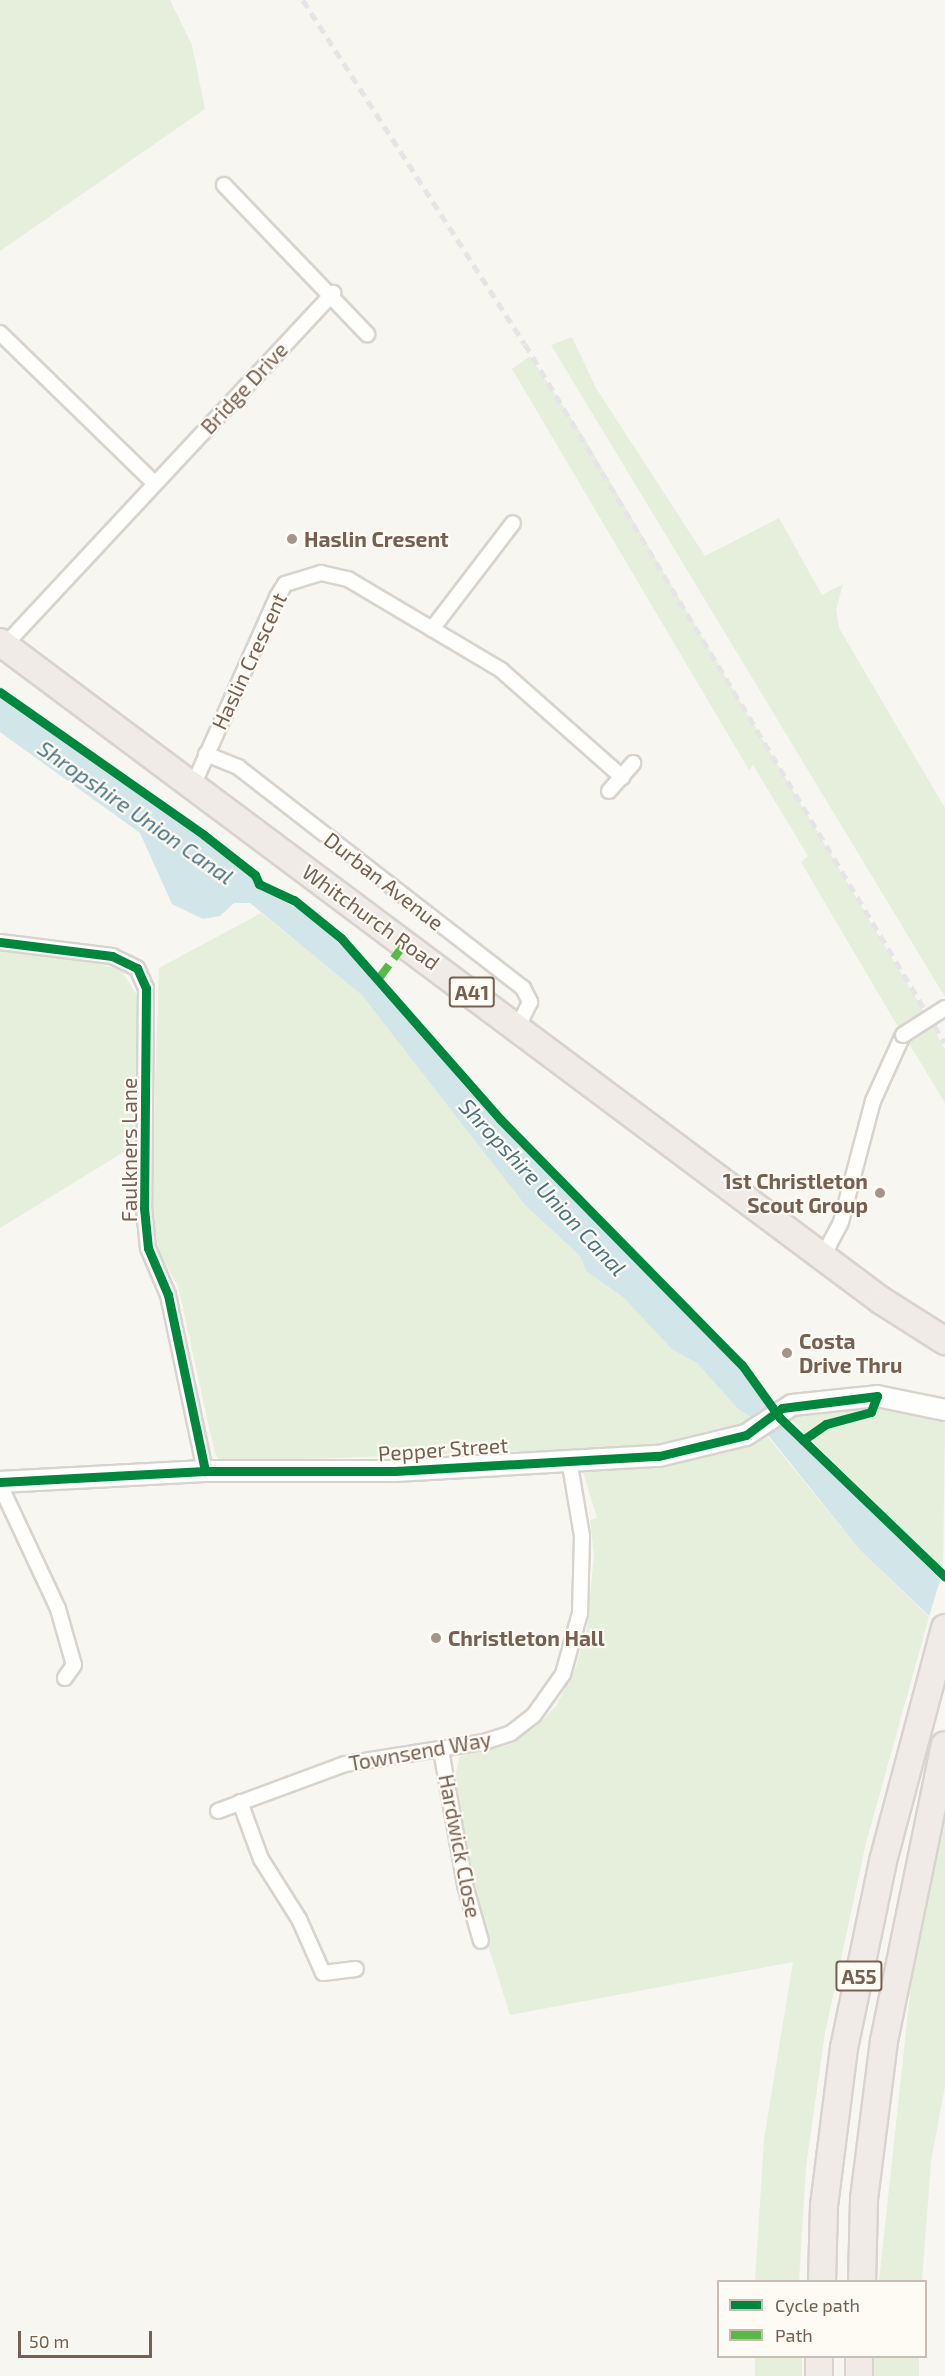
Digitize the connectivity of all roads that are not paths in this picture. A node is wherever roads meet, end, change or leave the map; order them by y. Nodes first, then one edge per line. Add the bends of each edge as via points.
1 (224, 185) dead end
2 (333, 293) junction
3 (0, 333) edge
4 (367, 334) dead end
5 (154, 483) junction
6 (513, 523) dead end
7 (432, 629) junction
8 (2, 644) edge
9 (206, 754) junction
10 (633, 763) dead end
11 (622, 777) junction
12 (192, 788) junction
13 (609, 791) dead end
14 (0, 942) edge
15 (945, 1008) edge
16 (518, 1027) junction
17 (823, 1256) junction
18 (945, 1341) edge
19 (945, 1410) edge
20 (568, 1459) junction
21 (205, 1471) junction
22 (0, 1483) edge
23 (945, 1628) edge
24 (65, 1678) dead end
25 (945, 1745) edge
26 (441, 1750) junction
27 (240, 1802) junction
28 (218, 1811) dead end
29 (481, 1941) dead end
30 (356, 1969) dead end
31 (822, 2280) edge
32 (862, 2280) edge
33 (819, 2358) edge
34 (859, 2358) edge
35 (819, 2376) edge
36 (859, 2376) edge

1 - 2 street
2 - 4 street
2 - 5 street, Bridge Drive
3 - 5 street
5 - 8 street, Bridge Drive
6 - 7 street
7 - 9 street, Haslin Crescent via 348,579 321,573 285,584
7 - 11 street, Haslin Crescent via 501,670
8 - 12 highway, Whitchurch Road / A41
9 - 12 street, Haslin Crescent
9 - 16 street, Durban Avenue via 238,767 523,988 530,1002
10 - 11 street
11 - 13 street
12 - 16 highway, Whitchurch Road / A41
14 - 21 street, Faulkners Lane via 76,948 137,968 146,988 149,1026 144,1208 148,1248 168,1295
15 - 17 street, bridge via 903,1035 873,1101 841,1222
16 - 17 highway, Whitchurch Road / A41
17 - 18 highway, Whitchurch Road / A41
19 - 20 street, Pepper Street via 877,1396 782,1408 734,1440 659,1456
20 - 21 street, Pepper Street via 395,1471
20 - 26 street, Townsend Way via 584,1574 563,1674 549,1699 511,1733
21 - 22 street, Pepper Street
22 - 24 street via 58,1609 74,1665
23 - 31 highway, A55 via 883,1861 844,2048 824,2206
25 - 32 highway, A55 via 884,2041 864,2199
26 - 27 street, Townsend Way via 345,1764
26 - 29 street, Hardwick Close via 465,1885
27 - 28 street, Townsend Way
27 - 30 street via 261,1859 299,1919 322,1973
33 - 35 highway
34 - 36 highway

